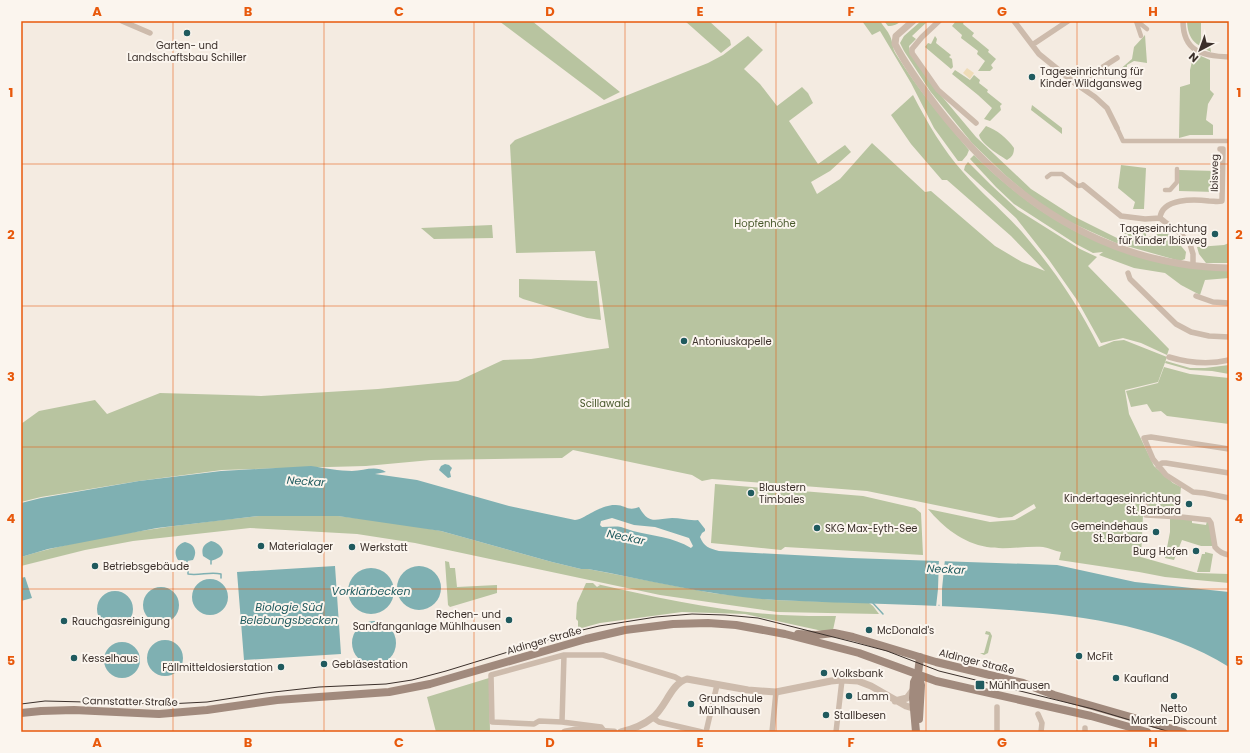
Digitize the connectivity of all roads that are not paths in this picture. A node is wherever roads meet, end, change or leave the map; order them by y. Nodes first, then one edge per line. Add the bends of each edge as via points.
1 (122, 21) edge
2 (913, 21) edge
3 (939, 21) edge
4 (1014, 21) edge
5 (1068, 21) edge
6 (1137, 21) edge
7 (1183, 21) edge
8 (1147, 29) dead end
9 (150, 33) dead end
10 (1141, 36) dead end
11 (1032, 45) junction
12 (1229, 57) edge
13 (1117, 58) dead end
14 (1076, 84) junction
15 (976, 123) dead end
16 (1117, 128) joint
17 (1229, 141) edge
18 (1220, 149) dead end
19 (1177, 169) dead end
20 (1047, 176) dead end
21 (1083, 185) joint
22 (1165, 190) dead end
23 (1160, 218) junction
24 (1193, 265) junction
25 (1229, 268) edge
26 (1128, 273) dead end
27 (1196, 296) dead end
28 (1229, 302) edge
29 (1229, 337) edge
30 (1169, 357) dead end
31 (1229, 360) edge
32 (1229, 449) edge
33 (1158, 466) junction
34 (1229, 473) edge
35 (1146, 498) dead end
36 (1229, 498) edge
37 (1229, 555) edge
38 (786, 634) junction
39 (564, 655) junction
40 (920, 657) junction
41 (918, 674) junction
42 (842, 680) junction
43 (934, 680) junction
44 (682, 681) junction
45 (921, 684) junction
46 (717, 685) junction
47 (913, 690) junction
48 (776, 692) junction
49 (309, 696) joint
50 (895, 701) junction
51 (997, 707) dead end
52 (916, 710) junction
53 (21, 713) edge
54 (1038, 714) dead end
55 (653, 718) junction
56 (562, 722) junction
57 (604, 731) edge
58 (565, 732) edge
59 (614, 732) edge
60 (621, 732) edge
61 (702, 732) edge
62 (706, 732) edge
63 (772, 732) edge
64 (836, 732) edge
65 (916, 732) edge
66 (921, 732) edge
67 (997, 732) edge
68 (1041, 732) edge
69 (1147, 732) edge
70 (1183, 732) edge

1 - 9 street
2 - 24 street via 896,36 895,44 922,87 965,140 996,172 1032,202 1064,222 1112,245 1144,256
3 - 15 street via 915,44 912,53 938,90
4 - 11 street
5 - 11 street
6 - 8 street
6 - 10 street
7 - 12 street via 1186,40 1191,47 1205,55
11 - 14 street via 1039,54
13 - 14 street
14 - 16 street via 1095,96 1107,108
16 - 17 street, Ibisweg via 1123,141
18 - 23 street, Ibisweg via 1223,149 1222,201 1172,203 1160,213
19 - 22 street via 1177,182 1170,190
20 - 21 street via 1062,174 1078,186
21 - 23 street via 1090,188 1121,216
23 - 24 street via 1190,244
24 - 25 street
26 - 29 street via 1130,279 1176,324 1191,332
27 - 28 street via 1213,302
30 - 31 street via 1205,364
32 - 33 street via 1144,438
33 - 34 street via 1166,463
33 - 36 street via 1166,475 1193,492
35 - 37 street via 1146,516 1209,520 1215,547
38 - 40 main road, Aldinger Straße via 834,633
38 - 41 main road, Aldinger Straße via 859,653
38 - 49 main road, Aldinger Straße via 708,623 635,628 586,639 410,689 373,694
39 - 44 street, Aldinger Straße via 603,655
39 - 56 street, Aldinger Straße
39 - 56 street, Aldinger Straße via 490,675 492,722
40 - 41 main road
40 - 70 main road, Aldinger Straße via 1016,681 1054,695
41 - 43 main road, Aldinger Straße
41 - 45 main road
41 - 47 main road
42 - 48 street, Aldinger Straße
42 - 50 street, Aldinger Straße via 858,681 871,686
42 - 64 street
43 - 45 main road, Aldinger Straße
43 - 69 main road, Aldinger Straße via 1084,714
44 - 46 street, Aldinger Straße via 687,679
44 - 55 street
45 - 52 main road
46 - 48 street, Aldinger Straße
46 - 62 street
47 - 50 street via 907,698
47 - 52 main road
48 - 63 street
49 - 53 main road, Cannstatter Straße via 159,714 74,710
50 - 52 street, Aldinger Straße
51 - 67 street
52 - 65 main road
52 - 66 main road
54 - 68 street via 1042,722
55 - 60 street via 637,728
55 - 61 street via 659,722
56 - 57 street via 601,727
57 - 58 street
57 - 59 street

